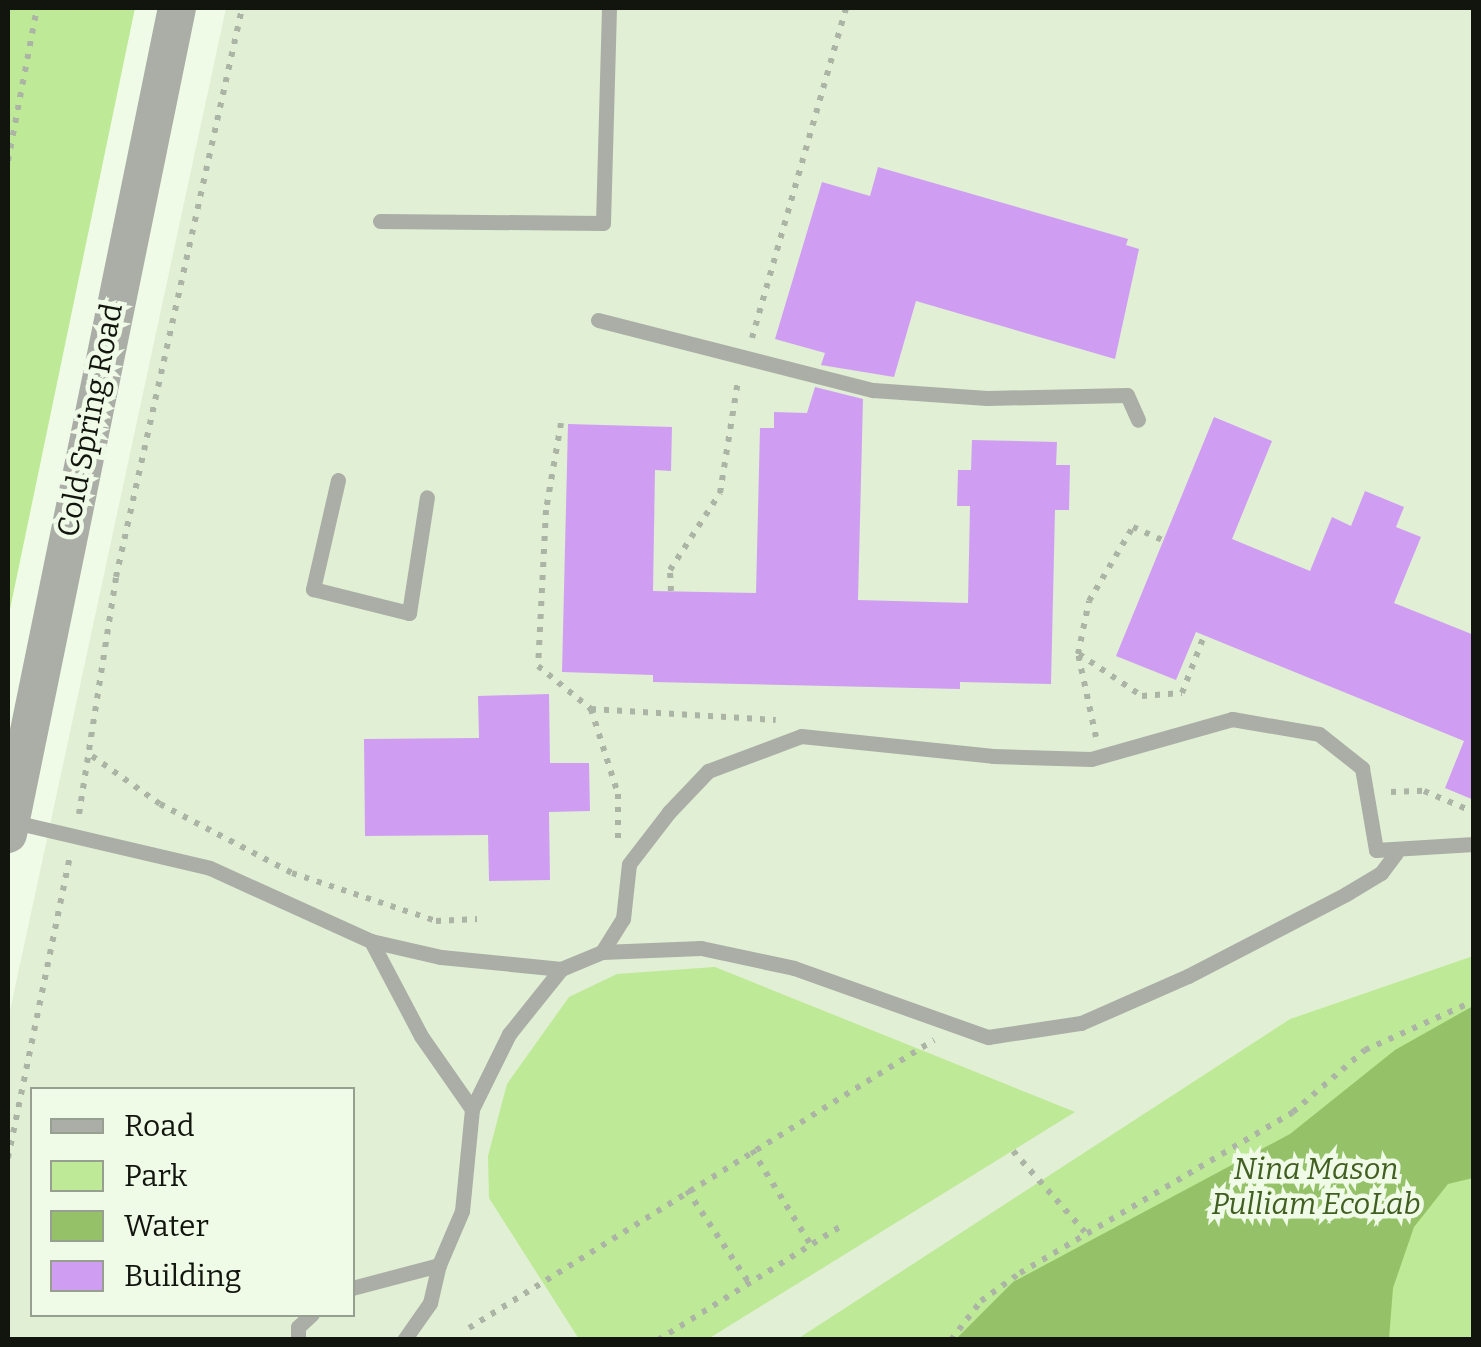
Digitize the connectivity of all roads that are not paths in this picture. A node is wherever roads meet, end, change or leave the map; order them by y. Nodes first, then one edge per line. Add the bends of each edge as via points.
1 (177, 8) edge
2 (609, 8) edge
3 (380, 221) dead end
4 (598, 320) dead end
5 (1138, 420) dead end
6 (338, 480) dead end
7 (427, 498) dead end
8 (9, 828) edge
9 (1474, 844) edge
10 (1396, 853) junction
11 (371, 941) junction
12 (602, 952) junction
13 (560, 969) junction
14 (472, 1109) junction
15 (439, 1265) junction
16 (355, 1287) edge
17 (309, 1317) edge
18 (298, 1340) edge
19 (404, 1340) edge

1 - 8 street, Cold Spring Road
2 - 3 lane via 603,223
4 - 5 lane via 873,390 988,398 1126,395
6 - 7 lane via 313,588 409,613
8 - 11 lane via 210,868
9 - 10 lane
10 - 12 lane via 1381,873 1346,894 1081,1024 988,1037 794,968 700,948
10 - 12 lane via 1376,850 1362,768 1320,734 1232,719 1091,758 994,756 800,736 708,771 669,812 629,864 623,918
11 - 13 lane via 441,957
11 - 14 lane via 420,1036
12 - 13 lane
13 - 14 lane via 509,1034
14 - 15 lane via 462,1211
15 - 16 lane
15 - 19 lane via 430,1303
17 - 18 lane via 298,1327

